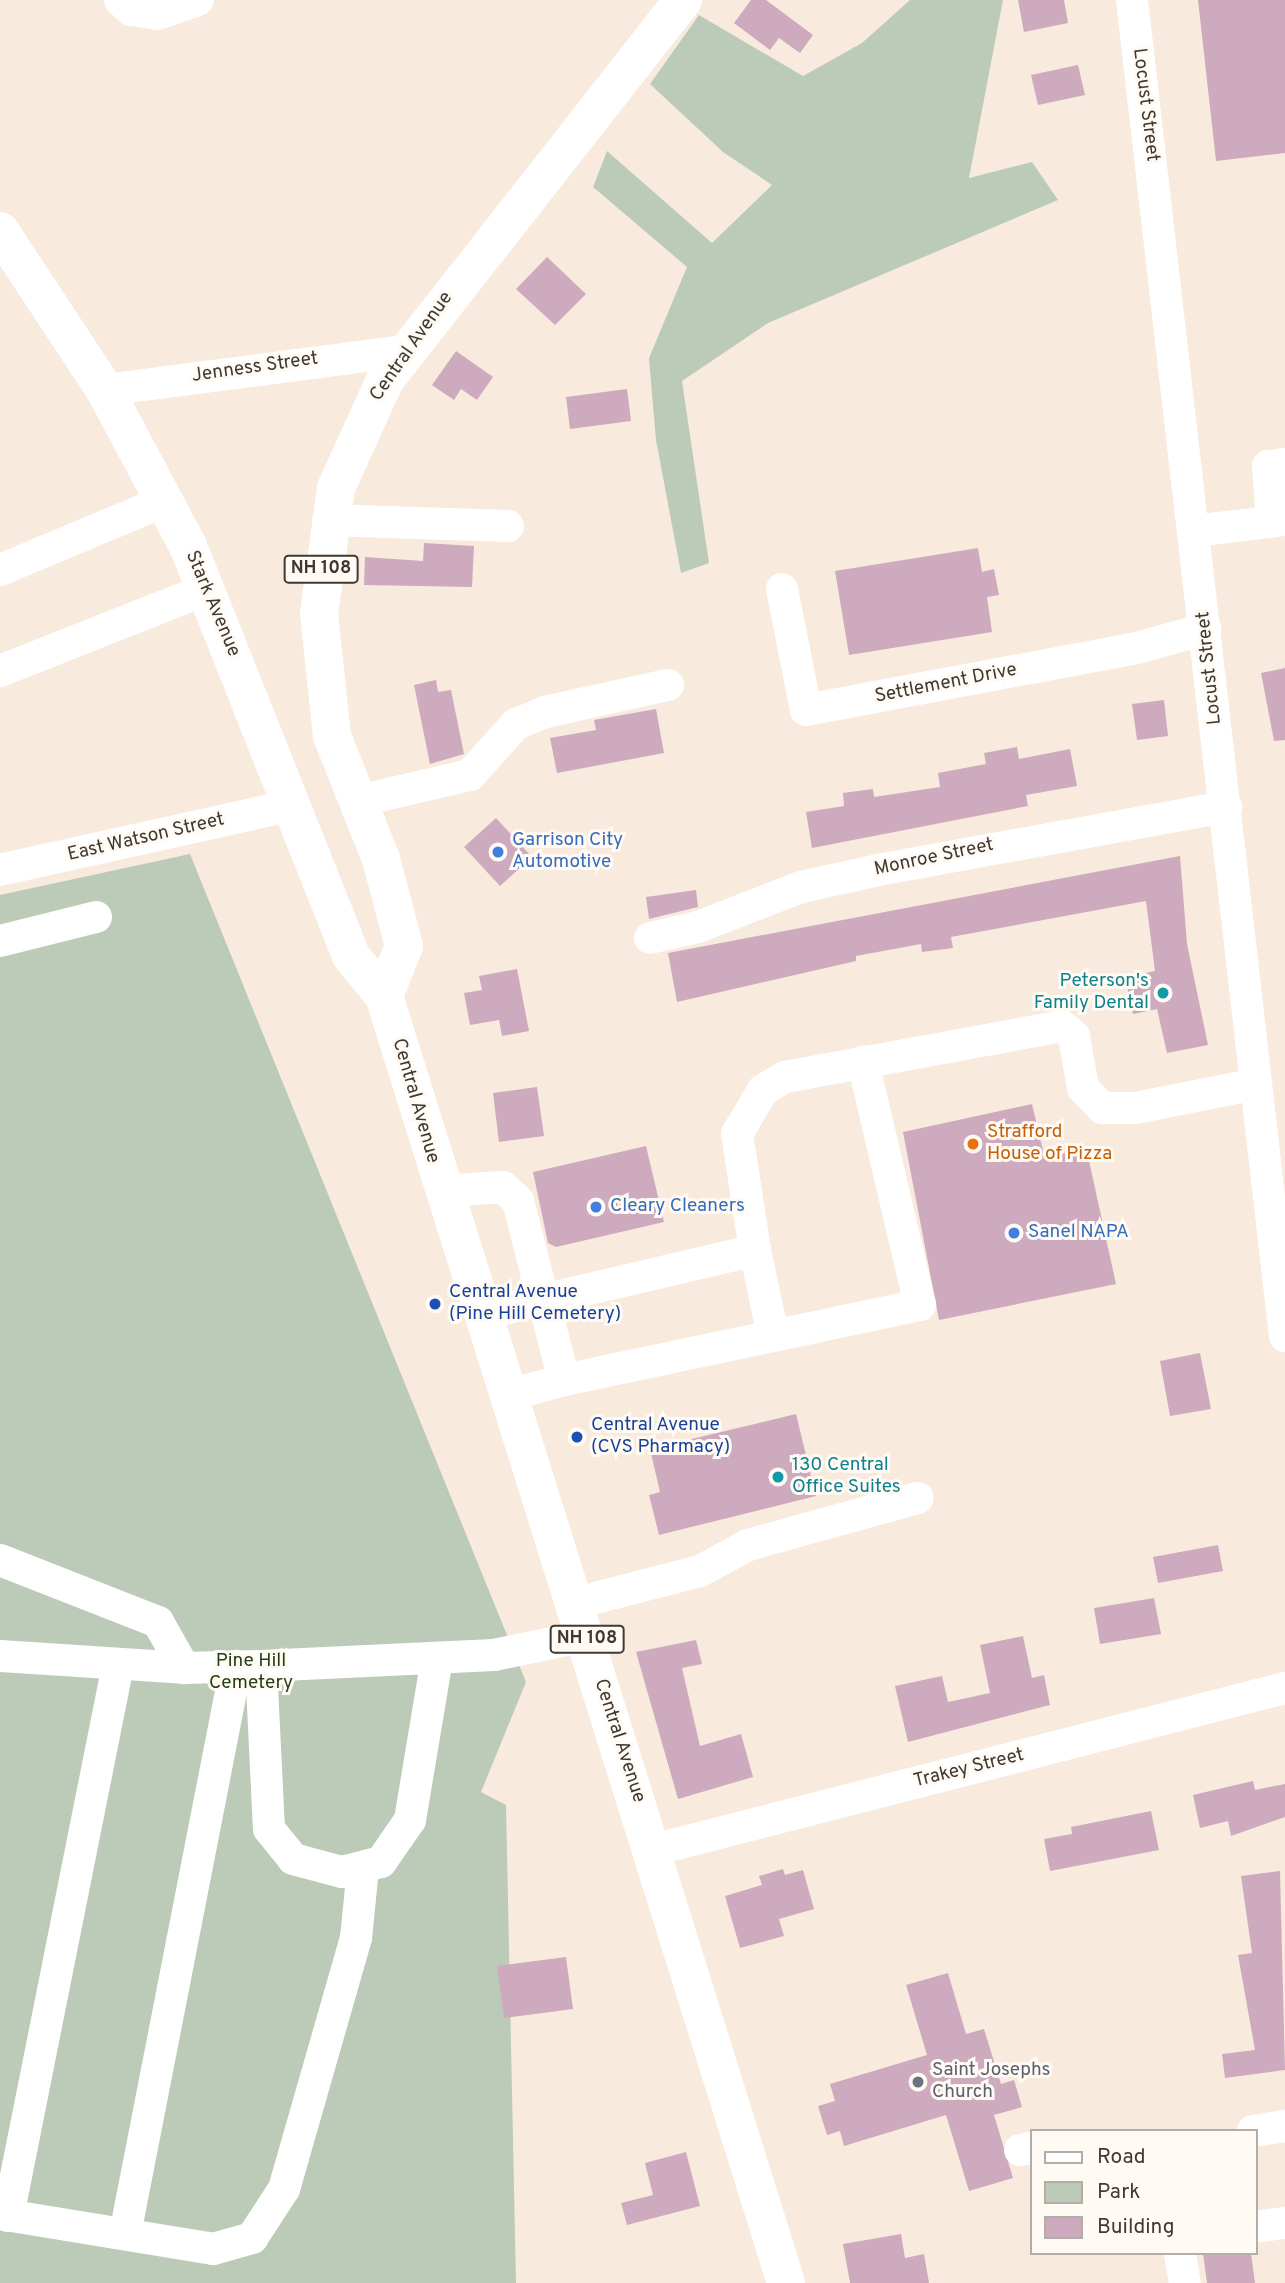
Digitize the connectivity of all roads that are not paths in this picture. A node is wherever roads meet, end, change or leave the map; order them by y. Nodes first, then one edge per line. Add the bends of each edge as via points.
1 (120, 0) edge
2 (198, 0) edge
3 (683, 0) edge
4 (1132, 0) edge
5 (0, 231) edge
6 (405, 351) junction
7 (105, 390) junction
8 (1285, 464) edge
9 (165, 501) junction
10 (328, 520) junction
11 (1279, 521) edge
12 (508, 526) dead end
13 (1194, 531) junction
14 (0, 570) edge
15 (207, 589) junction
16 (782, 589) dead end
17 (1205, 629) junction
18 (0, 671) edge
19 (668, 684) dead end
20 (358, 801) junction
21 (292, 805) junction
22 (1226, 807) junction
23 (0, 870) edge
24 (96, 917) dead end
25 (650, 938) dead end
26 (0, 941) edge
27 (384, 996) junction
28 (863, 1062) junction
29 (1256, 1084) junction
30 (442, 1191) junction
31 (755, 1250) junction
32 (542, 1301) junction
33 (483, 1314) junction
34 (773, 1336) junction
35 (1285, 1336) edge
36 (564, 1380) junction
37 (509, 1395) junction
38 (918, 1498) dead end
39 (0, 1560) edge
40 (581, 1620) junction
41 (0, 1656) edge
42 (437, 1658) junction
43 (118, 1665) junction
44 (249, 1666) junction
45 (184, 1668) junction
46 (1285, 1688) edge
47 (653, 1850) junction
48 (363, 1868) junction
49 (1285, 2126) edge
50 (1257, 2130) edge
51 (4, 2215) edge
52 (1285, 2223) edge
53 (1257, 2227) edge
54 (125, 2234) junction
55 (1180, 2255) edge
56 (786, 2283) edge
57 (1185, 2283) edge

1 - 2 street via 131,10 158,14
3 - 6 main road, Central Avenue / NH 108
4 - 13 street, Locust Street
5 - 7 main road, Stark Avenue
6 - 7 street, Jenness Street
6 - 10 main road, Central Avenue / NH 108 via 365,415
7 - 9 main road, Stark Avenue
8 - 11 street via 1268,466
9 - 14 street
9 - 15 main road, Stark Avenue
10 - 12 street
10 - 20 main road, Central Avenue / NH 108 via 321,569 322,656 332,736
11 - 13 street
13 - 17 street, Locust Street
15 - 18 street
15 - 21 main road, Stark Avenue
16 - 17 street, Settlement Drive via 806,710 1137,648
17 - 22 street, Locust Street
19 - 20 street via 545,712 516,724 470,775
20 - 21 main road
20 - 27 main road, Central Avenue / NH 108 via 404,946
21 - 23 street, East Watson Street
21 - 27 main road, Stark Avenue via 351,956
22 - 25 street, Monroe Street via 1074,830 852,876
22 - 29 street, Locust Street
24 - 26 street
27 - 30 main road, Central Avenue / NH 108
28 - 29 street via 1062,1026 1074,1036 1083,1088 1102,1108 1136,1108
28 - 31 street via 785,1077 763,1090 746,1111 737,1134 739,1171
28 - 34 street via 920,1305
29 - 35 street, Locust Street
30 - 32 street via 503,1187 518,1201
30 - 33 main road, Central Avenue / NH 108
31 - 32 street
31 - 34 street
32 - 33 street
32 - 36 street
33 - 37 main road, Central Avenue / NH 108
34 - 36 street
36 - 37 street
37 - 40 main road, Central Avenue / NH 108
38 - 40 street via 748,1545 700,1571
39 - 45 street via 158,1622
40 - 42 street via 526,1652
40 - 47 main road, Central Avenue / NH 108
41 - 43 street
42 - 44 street
42 - 48 street via 410,1820 399,1843
43 - 45 street
43 - 51 street
44 - 45 street
44 - 48 street via 269,1829 278,1846 304,1864 342,1872
44 - 54 street
46 - 47 street, Trakey Street
47 - 56 main road, Central Avenue / NH 108
48 - 54 street via 356,1938 284,2189 270,2219 232,2248
49 - 50 street
51 - 54 street
52 - 53 street
55 - 57 street

